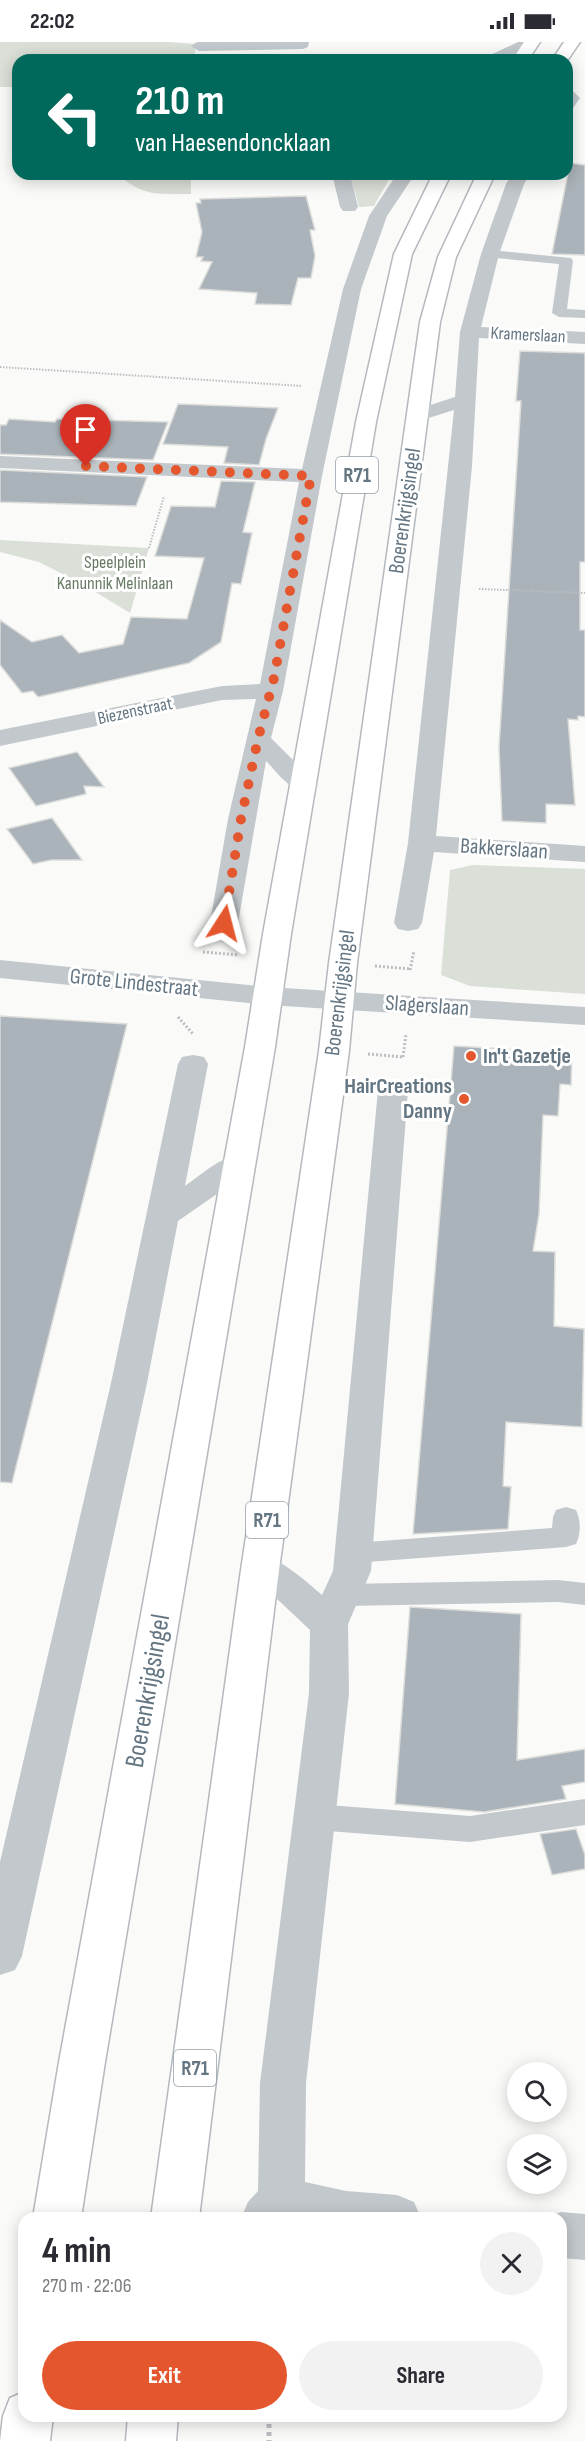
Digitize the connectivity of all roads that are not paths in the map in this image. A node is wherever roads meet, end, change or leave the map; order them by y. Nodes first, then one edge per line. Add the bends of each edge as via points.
1 (531, 42) edge
2 (302, 43) edge
3 (199, 46) dead end
4 (504, 54) edge
5 (342, 180) edge
6 (402, 180) edge
7 (439, 180) edge
8 (483, 180) edge
9 (517, 180) edge
10 (349, 207) dead end
11 (490, 254) junction
12 (585, 314) edge
13 (470, 332) junction
14 (585, 338) edge
15 (466, 400) junction
16 (418, 415) junction
17 (0, 462) edge
18 (311, 476) junction
19 (271, 690) junction
20 (0, 738) edge
21 (258, 739) junction
22 (305, 785) junction
23 (422, 843) junction
24 (585, 854) edge
25 (224, 923) dead end
26 (408, 923) dead end
27 (0, 969) edge
28 (268, 996) junction
29 (338, 1001) junction
30 (585, 1016) edge
31 (193, 1064) dead end
32 (393, 1090) dead end
33 (239, 1164) junction
34 (163, 1216) junction
35 (566, 1517) dead end
36 (354, 1553) junction
37 (260, 1570) junction
38 (585, 1594) edge
39 (336, 1610) junction
40 (585, 1812) edge
41 (315, 1817) junction
42 (0, 1956) edge
43 (273, 2209) edge
44 (58, 2212) edge
45 (176, 2212) edge
46 (317, 2212) edge
47 (567, 2236) edge
48 (585, 2237) edge
49 (28, 2422) edge
50 (153, 2422) edge
51 (26, 2441) edge
52 (151, 2441) edge

1 - 4 street
2 - 3 street
5 - 10 street
6 - 18 street via 378,216 352,289
7 - 22 highway, Boerenkrijgsingel / R71 via 404,254 366,422
8 - 16 highway, Boerenkrijgsingel / R71 via 447,257 430,322
9 - 11 street
11 - 12 lane via 566,261 559,313
11 - 13 street
13 - 14 street, Kramerslaan
13 - 15 street
15 - 16 street, Boerenkrijgsingel
15 - 23 street
16 - 29 highway, Boerenkrijgsingel / R71
17 - 18 street
18 - 19 street
19 - 20 street, Biezenstraat via 222,693
19 - 21 street
21 - 22 street
21 - 25 street
22 - 28 highway, Boerenkrijgsingel / R71
23 - 24 street, Bakkerslaan
23 - 26 street
27 - 28 street, Grote Lindestraat
28 - 29 street, Slagerslaan
28 - 33 highway, Boerenkrijgsingel / R71
29 - 30 street, Slagerslaan
29 - 37 highway, Boerenkrijgsingel / R71
31 - 34 street
32 - 36 street
33 - 34 street
33 - 44 highway, Boerenkrijgsingel / R71
34 - 42 street
35 - 36 lane via 566,1537
36 - 39 street via 352,1572
37 - 39 street
37 - 45 highway, Boerenkrijgsingel / R71
38 - 39 lane via 558,1591
39 - 41 street
40 - 41 lane via 470,1829
41 - 43 street via 283,2083
43 - 46 street
47 - 48 street
49 - 51 highway
50 - 52 highway

